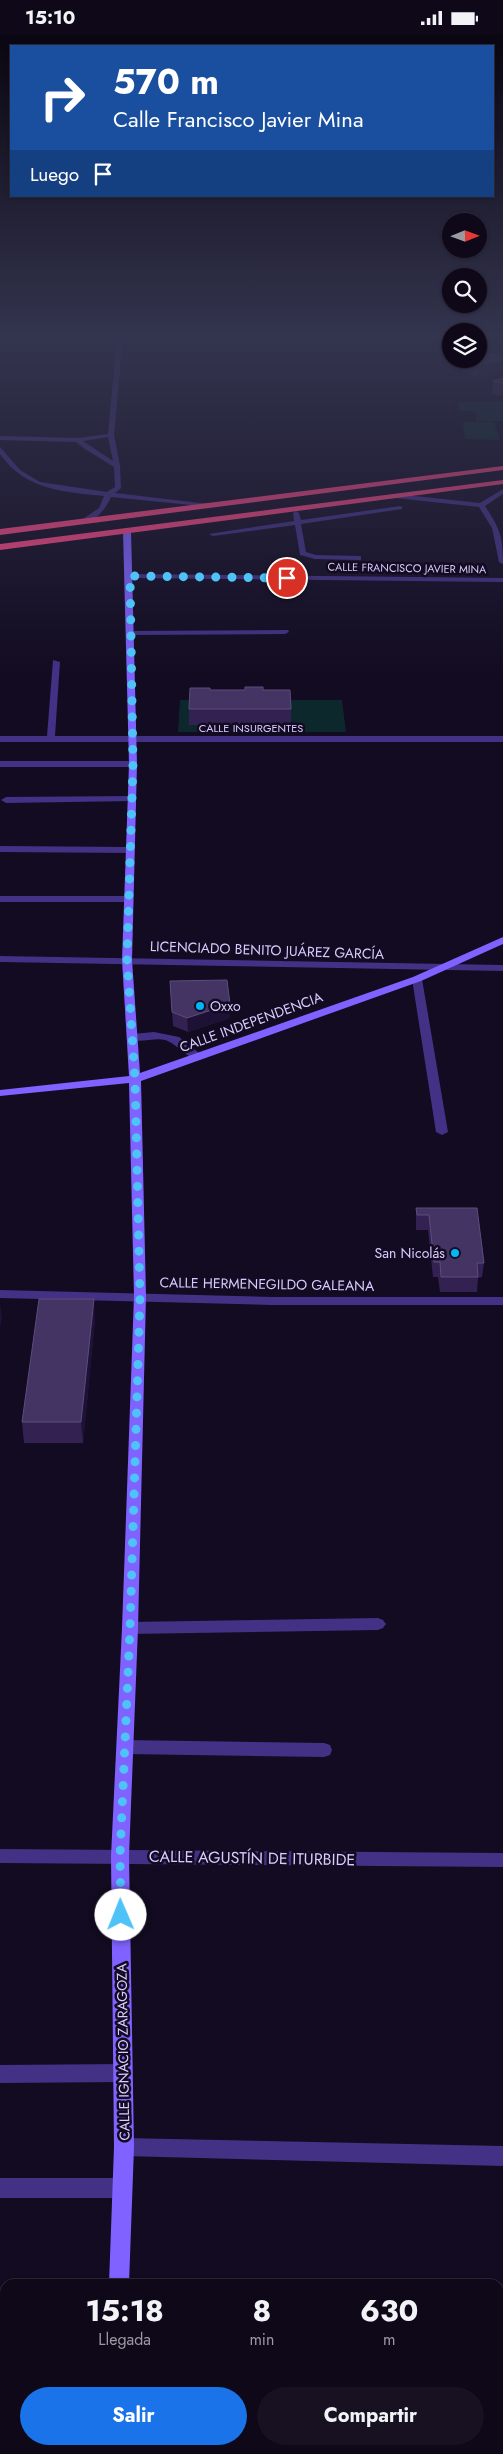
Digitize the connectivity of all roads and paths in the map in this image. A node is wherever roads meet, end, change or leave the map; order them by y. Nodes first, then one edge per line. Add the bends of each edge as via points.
1 (1, 450) edge
2 (90, 450) edge
3 (114, 450) edge
4 (117, 466) junction
5 (503, 468) edge
6 (503, 482) edge
7 (503, 491) edge
8 (108, 495) junction
9 (396, 496) junction
10 (209, 505) junction
11 (481, 505) junction
12 (400, 508) dead end
13 (295, 509) junction
14 (298, 521) junction
15 (82, 522) junction
16 (127, 531) junction
17 (0, 532) edge
18 (213, 534) dead end
19 (0, 547) edge
20 (501, 547) edge
21 (358, 558) dead end
22 (503, 562) edge
23 (130, 576) junction
24 (503, 580) edge
25 (285, 632) dead end
26 (132, 633) junction
27 (56, 662) dead end
28 (0, 739) edge
29 (51, 739) junction
30 (133, 739) junction
31 (503, 739) edge
32 (0, 764) edge
33 (133, 764) junction
34 (132, 799) junction
35 (6, 800) dead end
36 (0, 849) edge
37 (130, 850) junction
38 (0, 899) edge
39 (128, 899) junction
40 (503, 940) edge
41 (0, 959) edge
42 (127, 959) junction
43 (441, 968) junction
44 (503, 968) edge
45 (416, 979) junction
46 (132, 1037) junction
47 (198, 1057) junction
48 (135, 1079) junction
49 (0, 1093) edge
50 (442, 1132) dead end
51 (0, 1294) edge
52 (140, 1297) junction
53 (503, 1301) edge
54 (378, 1624) dead end
55 (130, 1629) junction
56 (125, 1747) junction
57 (324, 1750) dead end
58 (0, 1856) edge
59 (120, 1856) junction
60 (503, 1860) edge
61 (124, 2073) junction
62 (0, 2074) edge
63 (124, 2147) junction
64 (503, 2156) edge
65 (0, 2188) edge
66 (121, 2188) junction
67 (119, 2279) edge

1 - 8 street via 18,473 34,482
2 - 4 street
3 - 4 street
4 - 8 street via 118,488
5 - 10 highway
6 - 9 highway
7 - 11 street
8 - 10 street
8 - 15 street via 102,509
9 - 11 street
9 - 13 highway
10 - 15 highway
11 - 20 street via 496,528
12 - 14 street
13 - 14 street
13 - 16 highway
14 - 18 street
14 - 21 street via 303,553 315,557
15 - 17 highway
16 - 19 highway
16 - 23 street, CALLE IGNACIO ZARAGOZA
20 - 22 street
23 - 24 street, CALLE FRANCISCO JAVIER MINA
23 - 26 street, CALLE IGNACIO ZARAGOZA
25 - 26 street
26 - 30 street, CALLE IGNACIO ZARAGOZA
27 - 29 street
28 - 29 street, CALLE INSURGENTES
29 - 30 street, CALLE INSURGENTES
30 - 31 street, CALLE INSURGENTES
30 - 33 street, CALLE IGNACIO ZARAGOZA
32 - 33 street
33 - 34 street, CALLE IGNACIO ZARAGOZA
34 - 35 street
34 - 37 street, CALLE IGNACIO ZARAGOZA
36 - 37 street
37 - 39 street, CALLE IGNACIO ZARAGOZA
38 - 39 street
39 - 42 street, CALLE IGNACIO ZARAGOZA
40 - 43 street, CALLE INDEPENDENCIA
41 - 42 street, LICENCIADO BENITO JUÁREZ GARCÍA
42 - 43 street, LICENCIADO BENITO JUÁREZ GARCÍA
42 - 46 street, CALLE IGNACIO ZARAGOZA
43 - 44 street, LICENCIADO BENITO JUÁREZ GARCÍA
43 - 45 street, CALLE INDEPENDENCIA
45 - 47 street, CALLE INDEPENDENCIA
45 - 50 street
46 - 47 street via 168,1035
46 - 48 street, CALLE IGNACIO ZARAGOZA
47 - 48 street, CALLE INDEPENDENCIA
48 - 49 street, CALLE INDEPENDENCIA
48 - 52 street, CALLE IGNACIO ZARAGOZA
51 - 52 street, CALLE HERMENEGILDO GALEANA
52 - 53 street, CALLE HERMENEGILDO GALEANA via 272,1301
52 - 55 street, CALLE IGNACIO ZARAGOZA
54 - 55 street
55 - 56 street, CALLE IGNACIO ZARAGOZA
56 - 57 street
56 - 59 street, CALLE IGNACIO ZARAGOZA
58 - 59 street, CALLE AGUSTÍN DE ITURBIDE
59 - 60 street, CALLE AGUSTÍN DE ITURBIDE
59 - 61 street, CALLE IGNACIO ZARAGOZA
61 - 62 street
61 - 63 street, CALLE IGNACIO ZARAGOZA
63 - 64 street
63 - 66 street, CALLE IGNACIO ZARAGOZA
65 - 66 street
66 - 67 street, CALLE IGNACIO ZARAGOZA

